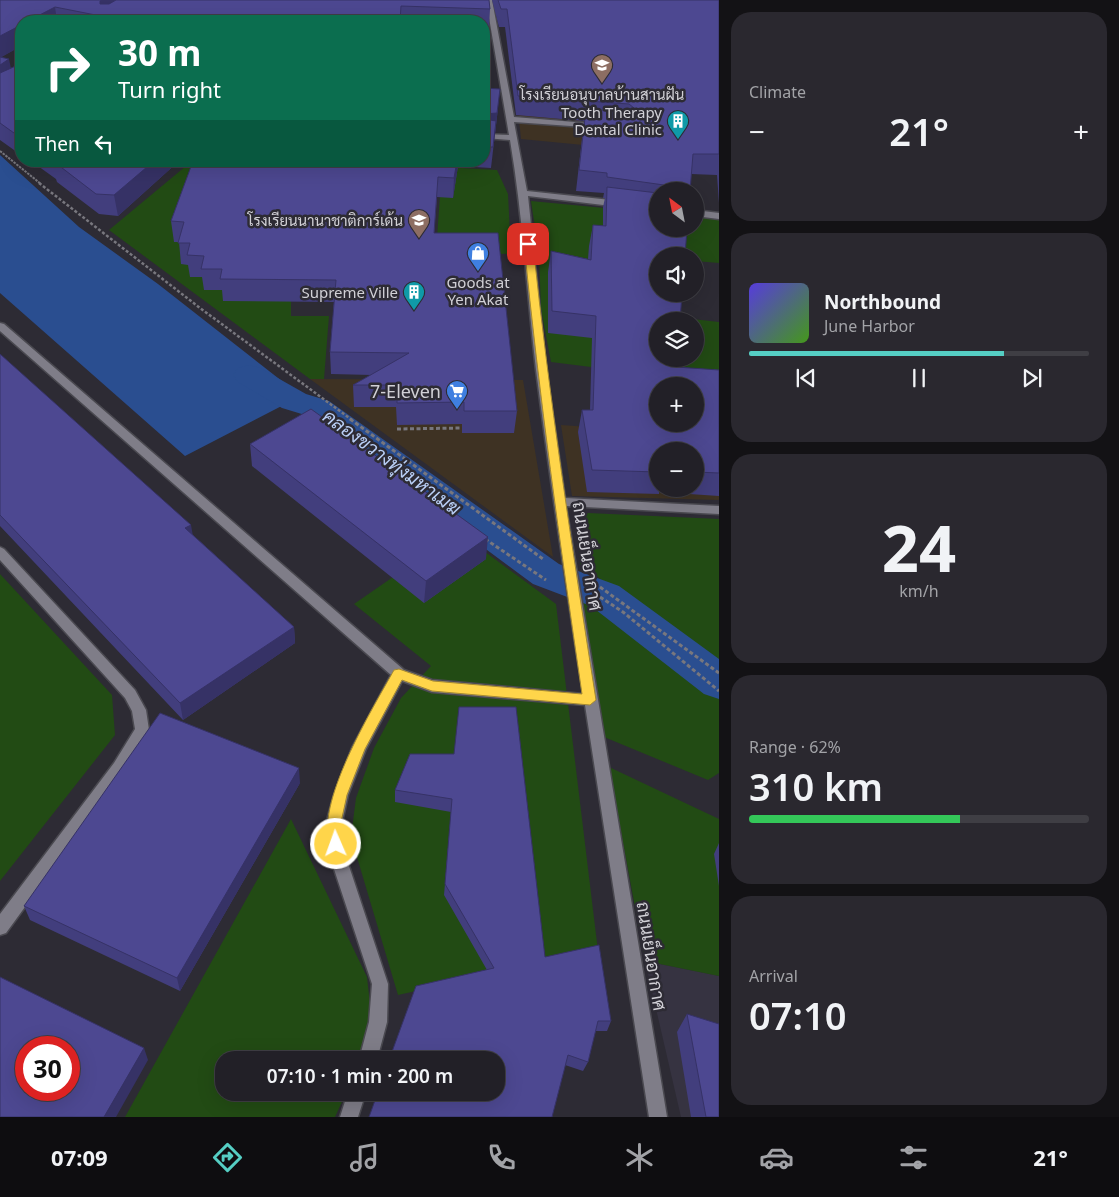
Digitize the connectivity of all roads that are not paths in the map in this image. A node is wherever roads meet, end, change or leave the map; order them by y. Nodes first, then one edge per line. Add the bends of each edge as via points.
1 (489, 0) edge
2 (510, 119) junction
3 (606, 127) edge
4 (490, 136) edge
5 (513, 138) junction
6 (523, 193) junction
7 (629, 205) edge
8 (704, 214) edge
9 (719, 216) edge
10 (0, 326) edge
11 (559, 502) junction
12 (719, 510) edge
13 (0, 552) edge
14 (399, 674) junction
15 (590, 700) junction
16 (0, 927) edge
17 (370, 1051) edge
18 (354, 1101) edge
19 (349, 1117) edge
20 (658, 1117) edge

1 - 2 street, ถนนเย็นอากาศ
2 - 3 street
2 - 5 street, ถนนเย็นอากาศ
4 - 5 street
5 - 6 street, ถนนเย็นอากาศ
6 - 7 street
6 - 11 street, ถนนเย็นอากาศ
8 - 9 street
10 - 14 street
11 - 12 street
11 - 15 street, ถนนเย็นอากาศ
13 - 16 street via 130,694 139,710 142,730
14 - 15 street via 432,686
14 - 17 street via 359,748 333,827 339,860 380,984 378,1022
15 - 20 street, ถนนเย็นอากาศ
18 - 19 street

